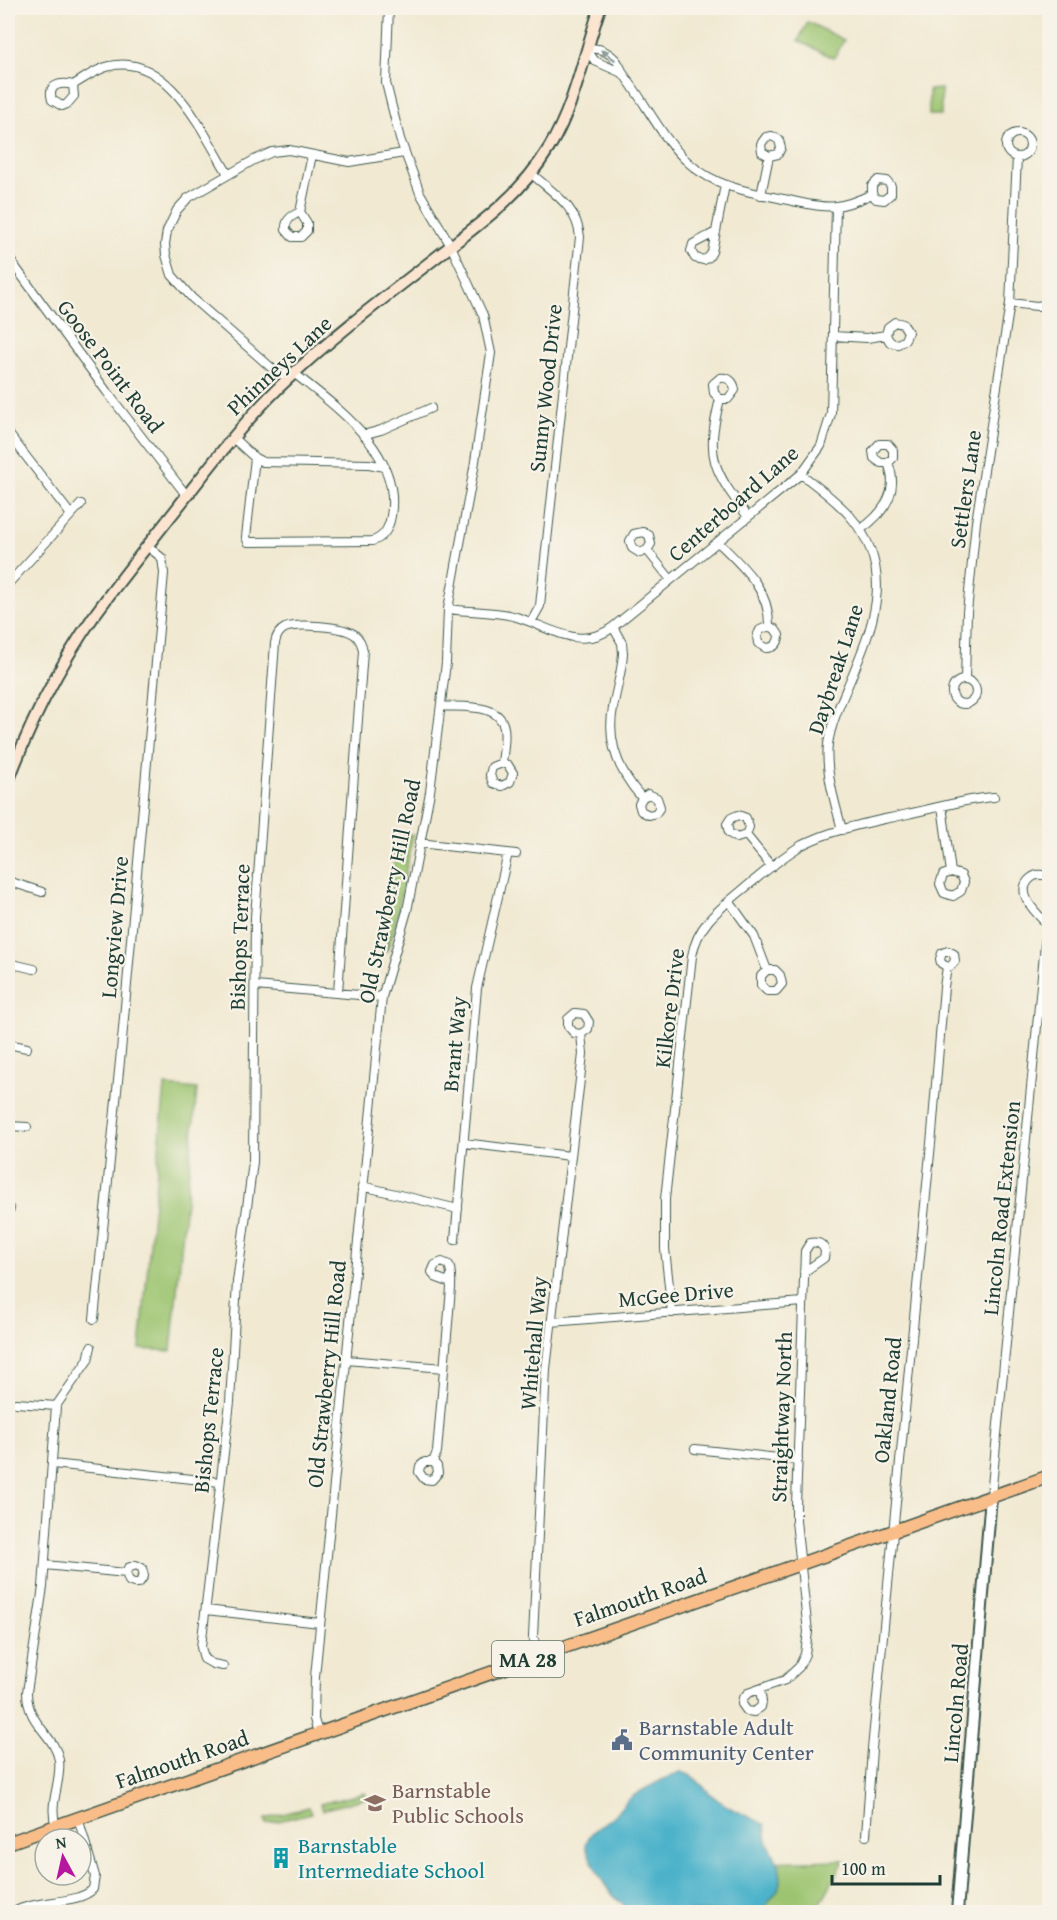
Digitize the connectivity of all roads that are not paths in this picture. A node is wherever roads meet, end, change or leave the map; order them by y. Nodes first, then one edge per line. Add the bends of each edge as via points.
1 (389, 8) edge
2 (600, 8) edge
3 (587, 50) junction
4 (622, 73) junction
5 (73, 86) dead end
6 (404, 153) junction
7 (312, 155) junction
8 (769, 156) dead end
9 (1017, 157) dead end
10 (228, 174) junction
11 (532, 174) junction
12 (725, 185) junction
13 (872, 194) dead end
14 (761, 195) junction
15 (836, 207) junction
16 (300, 212) dead end
17 (716, 232) dead end
18 (451, 246) junction
19 (8, 257) edge
20 (1010, 303) junction
21 (1050, 304) edge
22 (1036, 306) junction
23 (1050, 310) edge
24 (886, 335) dead end
25 (833, 336) junction
26 (294, 373) junction
27 (720, 399) dead end
28 (431, 408) dead end
29 (8, 433) edge
30 (363, 435) junction
31 (233, 438) junction
32 (11, 445) edge
33 (255, 458) junction
34 (888, 463) dead end
35 (385, 467) junction
36 (801, 474) junction
37 (187, 496) junction
38 (81, 504) dead end
39 (71, 515) junction
40 (748, 517) junction
41 (860, 530) junction
42 (718, 542) junction
43 (147, 546) junction
44 (647, 550) dead end
45 (671, 580) junction
46 (8, 584) edge
47 (448, 609) junction
48 (531, 622) junction
49 (769, 626) dead end
50 (613, 627) junction
51 (964, 680) dead end
52 (441, 706) junction
53 (502, 763) dead end
54 (8, 782) edge
55 (994, 797) dead end
56 (642, 798) dead end
57 (942, 806) junction
58 (842, 830) junction
59 (746, 835) dead end
60 (419, 843) junction
61 (772, 867) junction
62 (951, 872) dead end
63 (1050, 877) edge
64 (8, 881) edge
65 (42, 892) dead end
66 (729, 901) junction
67 (1048, 921) edge
68 (8, 963) edge
69 (946, 967) dead end
70 (34, 969) dead end
71 (767, 970) dead end
72 (255, 986) junction
73 (338, 992) junction
74 (382, 997) junction
75 (581, 1034) dead end
76 (8, 1044) edge
77 (27, 1048) dead end
78 (8, 1126) edge
79 (27, 1128) dead end
80 (464, 1143) junction
81 (570, 1156) junction
82 (362, 1186) junction
83 (458, 1209) junction
84 (455, 1240) dead end
85 (804, 1272) dead end
86 (451, 1282) dead end
87 (803, 1302) junction
88 (672, 1313) junction
89 (94, 1319) dead end
90 (551, 1322) junction
91 (91, 1347) dead end
92 (346, 1360) junction
93 (444, 1368) junction
94 (16, 1403) dead end
95 (56, 1406) junction
96 (695, 1449) dead end
97 (798, 1460) junction
98 (433, 1462) dead end
99 (53, 1464) junction
100 (1050, 1476) edge
101 (220, 1482) junction
102 (991, 1496) junction
103 (894, 1530) junction
104 (799, 1563) junction
105 (45, 1565) junction
106 (126, 1574) dead end
107 (206, 1610) junction
108 (320, 1623) junction
109 (540, 1655) junction
110 (223, 1666) dead end
111 (760, 1689) dead end
112 (318, 1733) junction
113 (78, 1818) junction
114 (56, 1826) junction
115 (866, 1836) dead end
116 (8, 1843) edge
117 (14, 1912) edge
118 (957, 1912) edge

1 - 6 street, Old Strawberry Hill Road via 386,83
2 - 3 main road, Phinneys Lane
3 - 4 street via 595,61
4 -> 3 street via 616,60 604,51
3 - 11 main road, Phinneys Lane via 559,129
4 - 12 street via 680,154
5 - 10 street via 97,70 116,65 134,66 159,77 182,101
6 - 7 street via 349,162
6 - 18 street, Old Strawberry Hill Road via 420,193
7 - 10 street via 289,150 272,152
7 - 16 street
8 - 14 street
9 - 20 street, Settlers Lane
10 - 26 street via 188,198 177,210 167,231 168,264 179,285 266,363 281,374
11 - 18 main road, Phinneys Lane via 494,213
11 - 48 street, Sunny Wood Drive via 572,212 580,237 540,606
12 - 14 street
12 - 17 street
13 - 15 street
14 - 15 street
15 - 25 street, Centerboard Lane
18 - 26 main road, Phinneys Lane
18 - 47 street, Old Strawberry Hill Road via 483,315 491,353
19 - 37 street, Goose Point Road
20 - 22 street
20 - 51 street, Settlers Lane via 976,522
21 - 22 street
22 - 23 street
24 - 25 street
25 - 36 street, Centerboard Lane via 831,414 821,446
26 - 30 street via 350,419
26 - 31 main road, Phinneys Lane
27 - 40 street via 712,436 714,462 720,478
28 - 30 street
29 - 32 street
30 - 35 street
31 - 33 street
31 - 37 main road, Phinneys Lane
32 - 39 street
33 - 35 street via 263,462
33 - 35 street via 248,542 377,540 386,531 392,508 391,483
34 - 41 street via 892,480 889,500 877,517
36 - 40 street, Centerboard Lane
36 - 41 street, Daybreak Lane via 841,507
37 - 43 main road, Phinneys Lane
38 - 39 street
39 - 46 street
40 - 42 street, Centerboard Lane
41 - 58 street, Daybreak Lane via 873,561 877,601 871,630 828,744 830,784
42 - 45 street, Centerboard Lane
42 - 49 street via 757,585 767,608
43 - 54 main road, Phinneys Lane via 73,648 41,705
43 - 89 street, Longview Drive via 162,558 164,573
44 - 45 street
45 - 50 street, Centerboard Lane
47 - 48 street, Centerboard Lane via 501,614
47 - 52 street, Old Strawberry Hill Road
48 - 50 street, Centerboard Lane via 575,639 600,635
50 - 56 street via 623,653 612,711 612,741 622,773
52 - 53 street via 483,709 498,716 504,729
52 - 60 street, Old Strawberry Hill Road via 433,775
55 - 57 street, Kilkore Drive
57 - 58 street, Kilkore Drive
57 - 62 street
58 - 61 street, Kilkore Drive via 803,845
59 - 61 street
60 - 74 street, Old Strawberry Hill Road via 407,911
60 - 80 street, Brant Way via 512,853 477,988
61 - 66 street, Kilkore Drive
63 - 67 street, Lincoln Road Extension via 1034,876 1024,889 1032,907
64 - 65 street
66 - 71 street via 754,936
66 - 88 street, Kilkore Drive via 703,925 692,956 665,1199 665,1249
67 - 102 street, Lincoln Road Extension
68 - 70 street
69 - 103 street, Oakland Road
72 - 73 street
72 - 73 street, Bishops Terrace via 257,882 276,639 285,628 303,626 348,631 360,641 363,651
72 - 101 street, Bishops Terrace via 253,1162 235,1300 232,1375
73 - 74 street
74 - 82 street, Old Strawberry Hill Road
75 - 81 street, Whitehall Way via 582,1064
76 - 77 street
78 - 79 street
80 - 81 street
80 - 83 street, Brant Way
81 - 90 street, Whitehall Way
82 - 83 street
82 - 92 street, Old Strawberry Hill Road
83 - 84 street, Brant Way
85 - 87 street, Straightway North
86 - 93 street
87 - 88 street, McGee Drive
87 - 97 street, Straightway North
88 - 90 street, McGee Drive
90 - 109 street, Whitehall Way via 533,1637
91 - 95 street via 88,1360
92 - 93 street
92 - 108 street, Old Strawberry Hill Road
93 - 98 street
94 - 95 street
95 - 99 street
96 - 97 street
97 - 104 street, Straightway North
99 - 101 street
99 - 105 street
100 - 102 main road, Falmouth Road / MA 28
101 - 107 street, Bishops Terrace
102 - 103 main road, Falmouth Road / MA 28
102 - 118 street, Lincoln Road
103 - 104 main road, Falmouth Road / MA 28
103 - 115 street, Oakland Road
104 - 109 main road, Falmouth Road / MA 28
104 - 111 street, Straightway North via 808,1632 805,1654 790,1677
105 - 106 street
105 - 114 street via 27,1700 32,1716 59,1761 52,1808
107 - 108 street
107 - 110 street, Bishops Terrace via 201,1652 208,1662
108 - 112 street, Old Strawberry Hill Road via 314,1708
109 - 112 main road, Falmouth Road / MA 28
112 - 113 main road, Falmouth Road / MA 28
113 - 114 main road, Falmouth Road / MA 28
113 - 117 street via 94,1876 93,1889 81,1897
114 - 116 main road, Falmouth Road / MA 28

